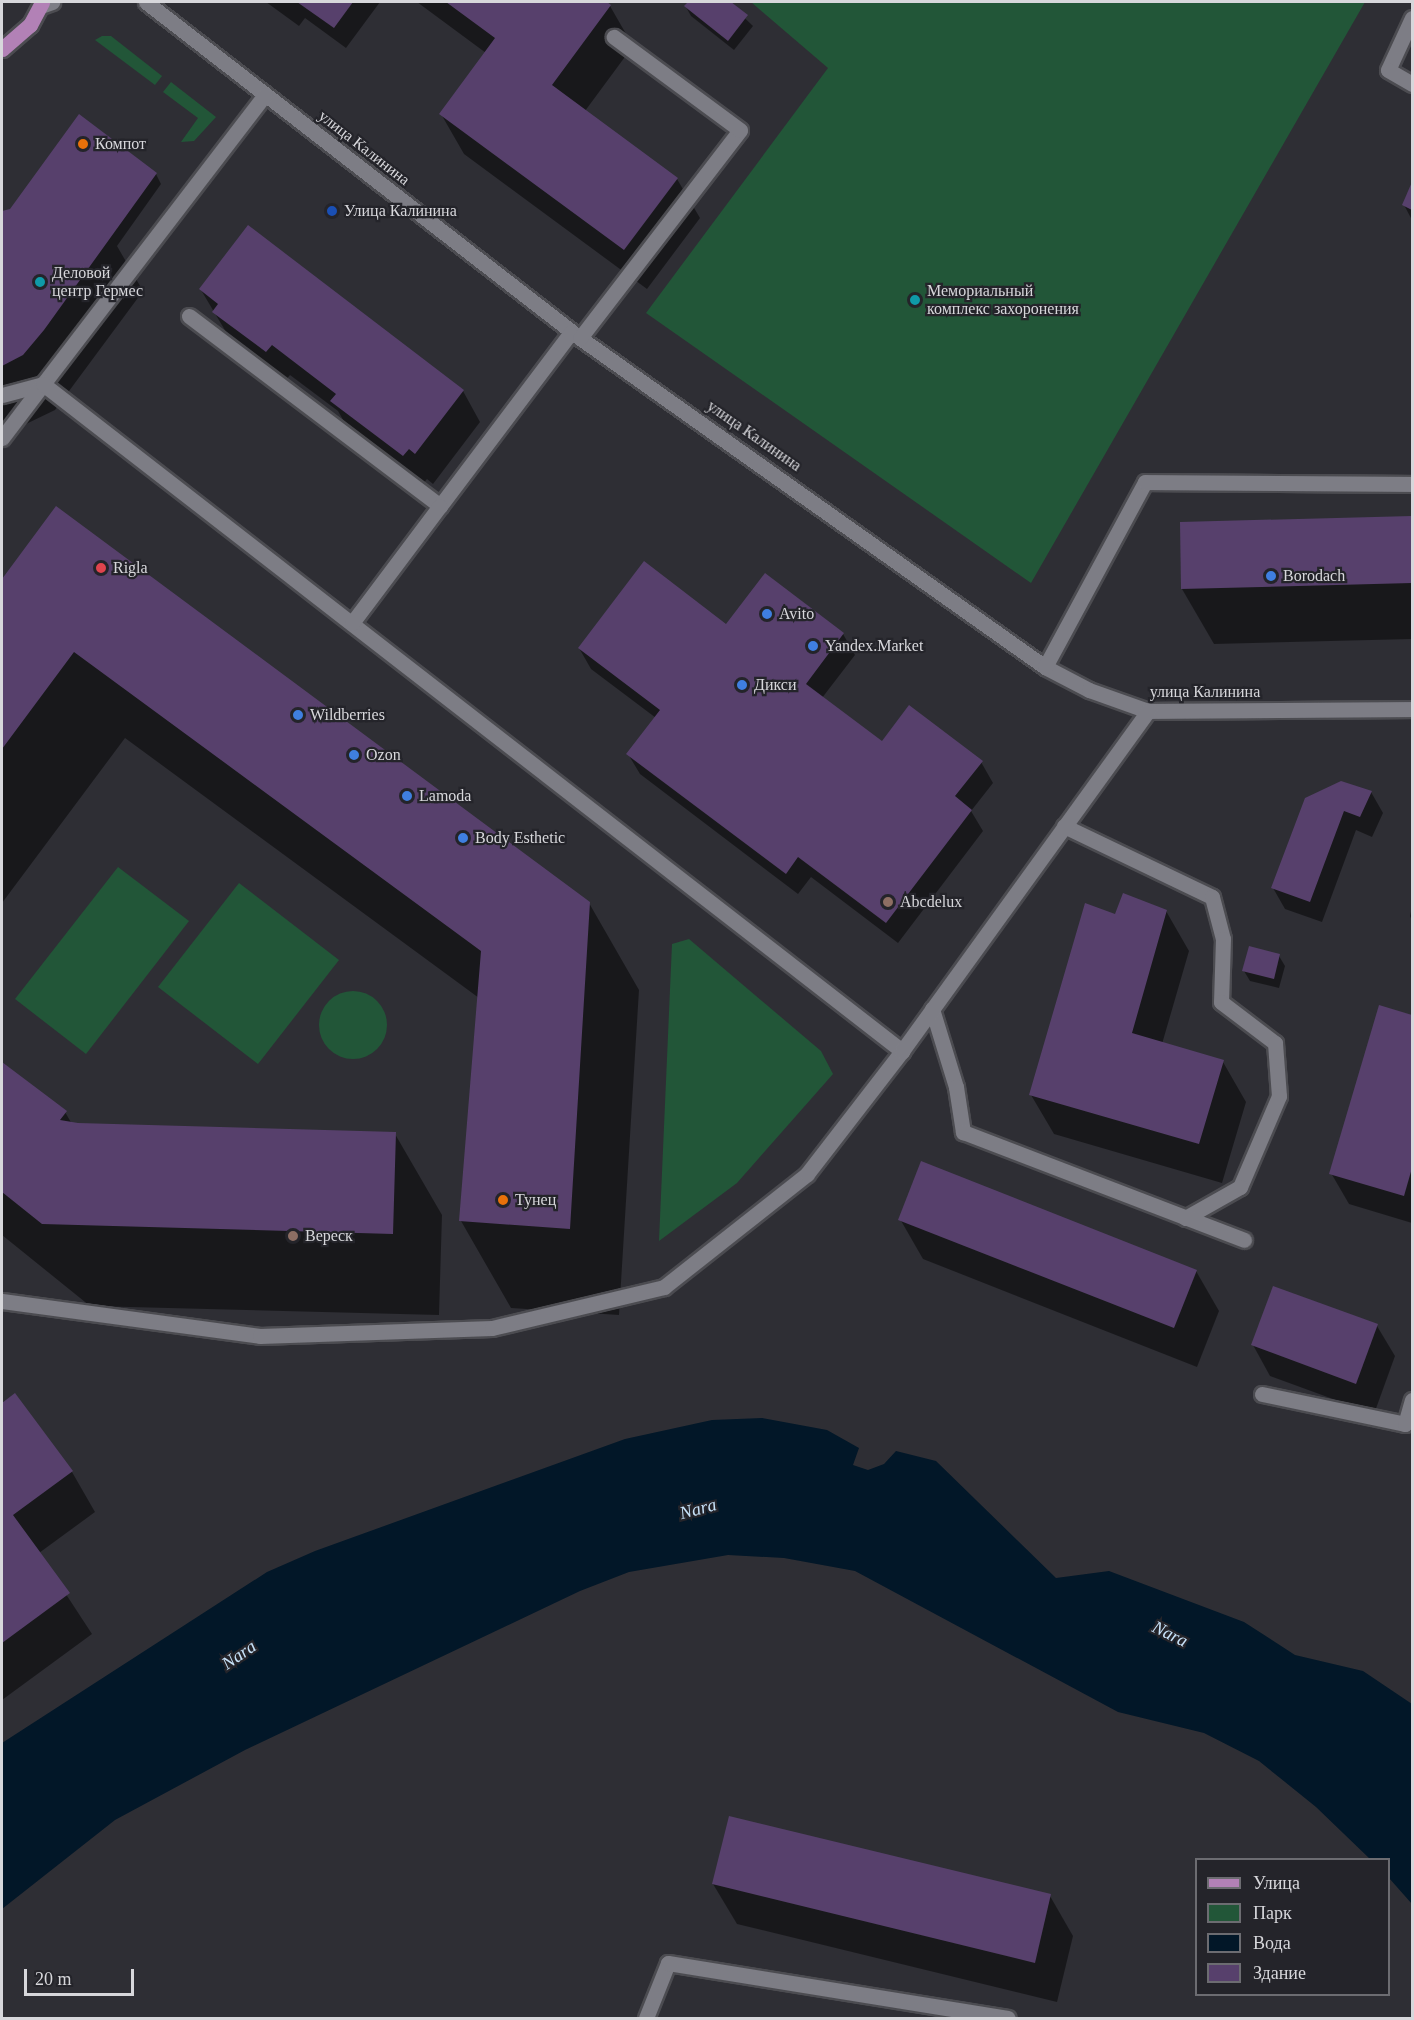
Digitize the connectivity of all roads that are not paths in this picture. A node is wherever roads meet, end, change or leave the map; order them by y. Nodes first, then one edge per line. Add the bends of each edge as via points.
1 (146, 2) edge
2 (45, 3) edge
3 (1413, 18) edge
4 (614, 37) dead end
5 (2, 49) edge
6 (1413, 84) edge
7 (266, 95) junction
8 (189, 316) dead end
9 (575, 335) junction
10 (43, 384) junction
11 (2, 395) edge
12 (2, 438) edge
13 (1413, 484) edge
14 (440, 506) junction
15 (352, 623) junction
16 (1045, 667) junction
17 (1413, 709) edge
18 (1148, 711) junction
19 (1064, 826) junction
20 (932, 1009) junction
21 (902, 1051) junction
22 (1185, 1218) junction
23 (1244, 1240) dead end
24 (2, 1301) edge
25 (1262, 1394) dead end
26 (1413, 1400) edge
27 (646, 2019) edge
28 (1008, 2019) edge

1 - 7 street, улица Калинина
2 - 5 main road via 30,25
3 - 6 street via 1388,70
4 - 9 street via 740,130
7 - 9 street, улица Калинина
7 - 10 street
8 - 14 street
9 - 14 street
9 - 16 street, улица Калинина
10 - 11 street
10 - 12 street
10 - 15 street
13 - 16 street via 1145,482
14 - 15 street
15 - 21 street
16 - 18 street, улица Калинина via 1089,690
17 - 18 street, улица Калинина
18 - 19 street
19 - 20 street
19 - 22 street via 1212,897 1223,939 1221,1002 1275,1043 1279,1096 1240,1187
20 - 21 street
20 - 22 street via 956,1087 963,1132
21 - 24 street via 807,1174 664,1287 629,1298 492,1328 260,1336
22 - 23 street
25 - 26 street via 1405,1424
27 - 28 street via 668,1963

